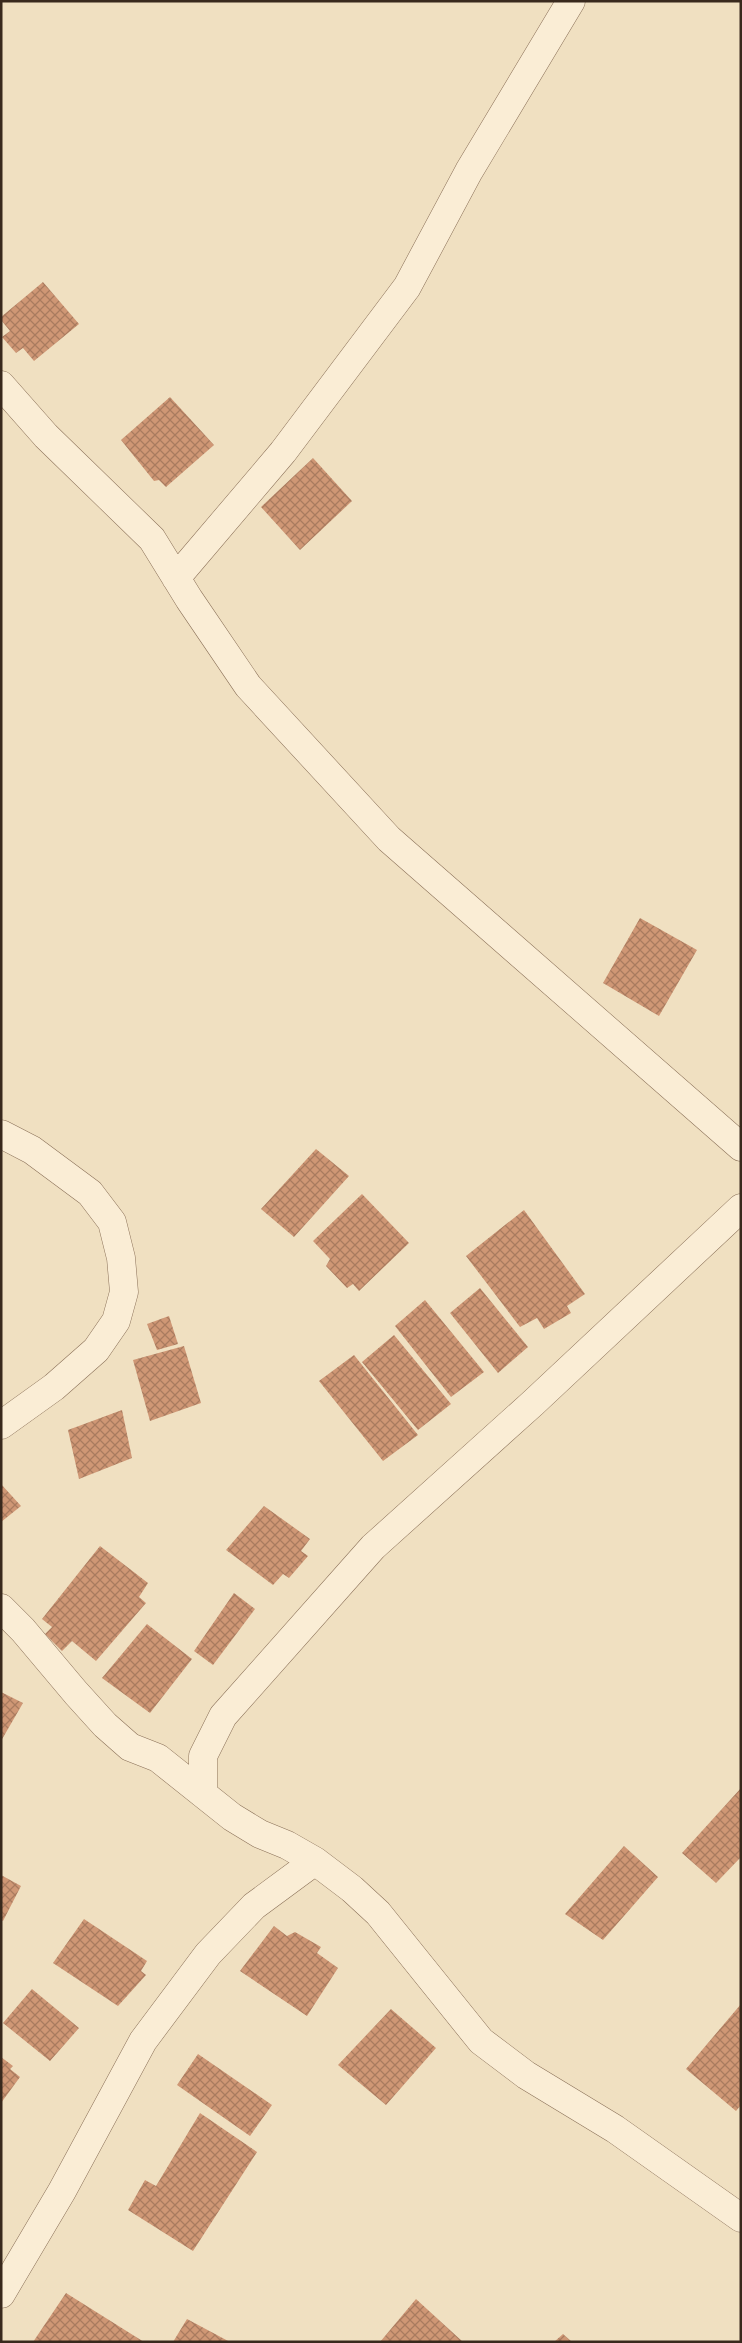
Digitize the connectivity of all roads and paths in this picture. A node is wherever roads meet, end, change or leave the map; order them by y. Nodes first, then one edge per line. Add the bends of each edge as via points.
1 (571, 1) edge
2 (1, 385) edge
3 (176, 578) junction
4 (1, 1134) edge
5 (741, 1147) edge
6 (741, 1208) edge
7 (1, 1425) edge
8 (3, 1611) edge
9 (203, 1794) junction
10 (315, 1861) junction
11 (741, 2218) edge
12 (1, 2294) edge

1 - 3 street via 469,171 406,287 283,452
2 - 3 street via 46,436 152,539
3 - 5 street via 248,686 389,839
4 - 7 street via 32,1150 90,1193 112,1222 121,1258 124,1292 116,1321 96,1350 54,1387
6 - 9 street via 540,1397 373,1547 223,1716 203,1756
8 - 9 street via 105,1725 130,1746 158,1758
9 - 10 street via 260,1834
10 - 11 street via 378,1912 481,2040 526,2076 615,2129
10 - 12 street via 254,1906 208,1954 149,2033

